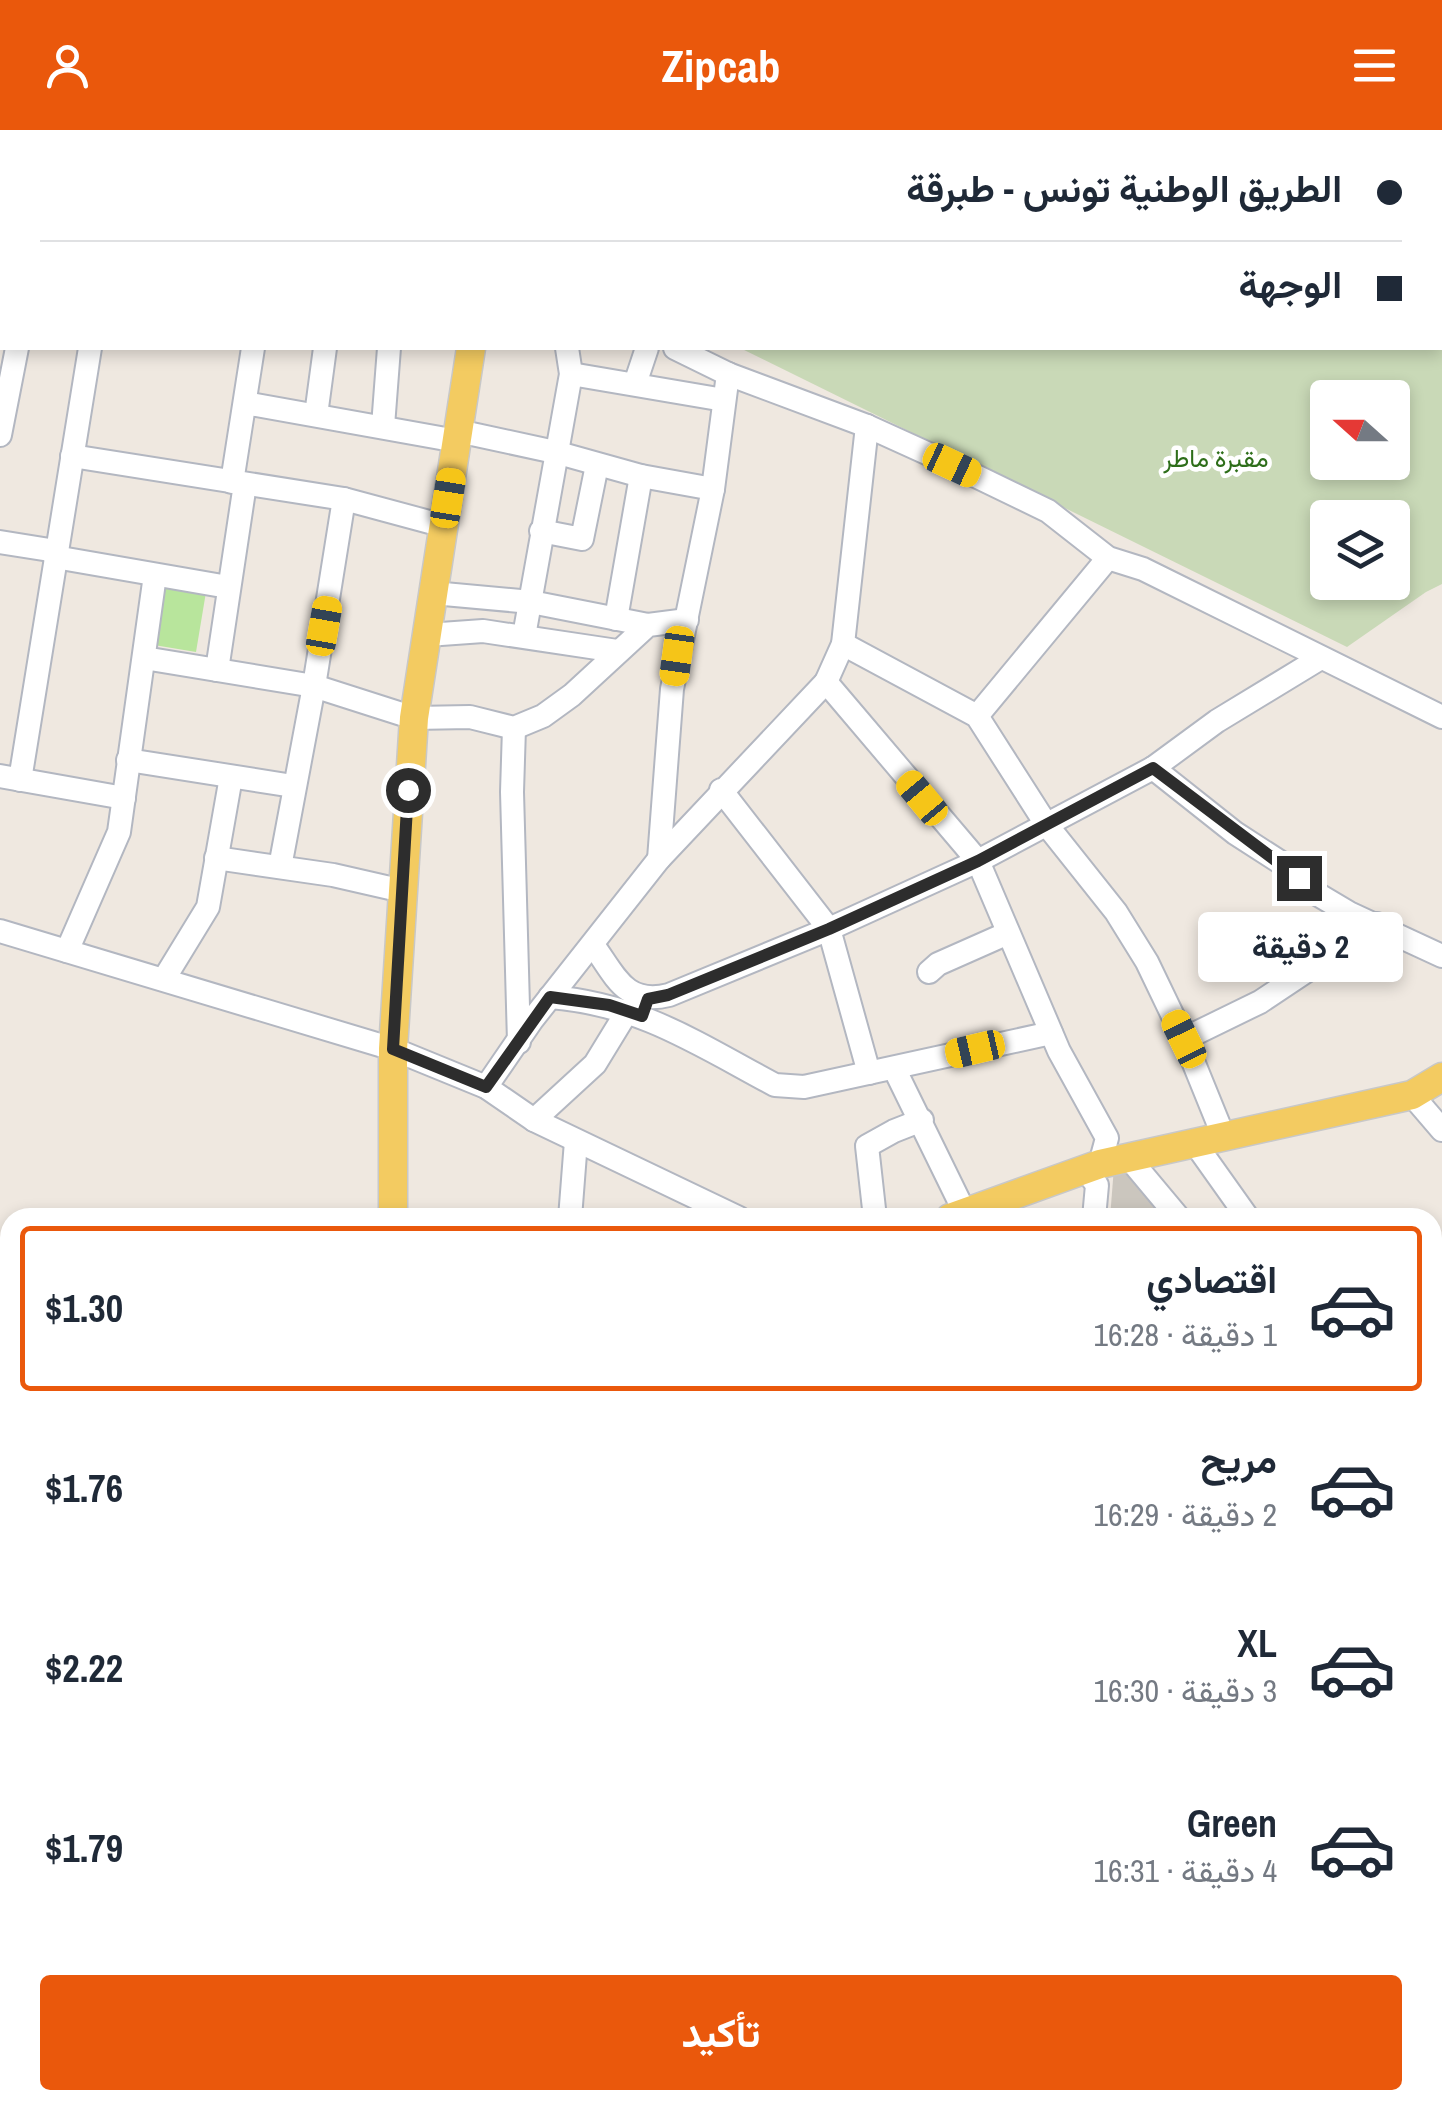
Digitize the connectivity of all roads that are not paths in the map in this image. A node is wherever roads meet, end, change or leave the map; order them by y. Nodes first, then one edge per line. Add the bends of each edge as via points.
1 (17, 350) edge
2 (90, 350) edge
3 (254, 350) edge
4 (325, 350) edge
5 (389, 350) edge
6 (472, 350) edge
7 (567, 350) edge
8 (646, 350) edge
9 (679, 350) edge
10 (571, 374) junction
11 (728, 374) junction
12 (635, 384) junction
13 (724, 400) junction
14 (245, 403) junction
15 (316, 415) junction
16 (383, 426) junction
17 (867, 426) junction
18 (0, 435) edge
19 (458, 436) junction
20 (555, 452) junction
21 (72, 456) junction
22 (597, 465) junction
23 (641, 476) junction
24 (238, 483) junction
25 (713, 489) junction
26 (344, 500) junction
27 (444, 526) junction
28 (541, 531) junction
29 (0, 542) edge
30 (56, 554) junction
31 (1108, 558) junction
32 (156, 576) junction
33 (228, 587) junction
34 (433, 593) junction
35 (530, 602) junction
36 (616, 619) junction
37 (686, 620) junction
38 (648, 625) junction
39 (427, 635) junction
40 (524, 636) junction
41 (843, 644) junction
42 (617, 651) junction
43 (144, 658) junction
44 (1320, 659) junction
45 (217, 670) junction
46 (826, 682) junction
47 (314, 686) junction
48 (977, 716) junction
49 (1442, 717) edge
50 (414, 718) junction
51 (514, 728) junction
52 (128, 760) junction
53 (1153, 768) junction
54 (231, 777) junction
55 (10, 778) edge
56 (293, 786) junction
57 (721, 790) junction
58 (124, 798) junction
59 (1046, 824) junction
60 (216, 858) junction
61 (659, 858) junction
62 (978, 861) junction
63 (280, 866) junction
64 (402, 891) junction
65 (1377, 924) junction
66 (829, 929) junction
67 (0, 931) edge
68 (1008, 933) junction
69 (593, 944) junction
70 (67, 951) junction
71 (1442, 956) edge
72 (929, 972) dead end
73 (164, 980) junction
74 (550, 997) junction
75 (640, 1008) junction
76 (1051, 1033) junction
77 (1184, 1039) junction
78 (518, 1042) junction
79 (393, 1049) junction
80 (894, 1068) junction
81 (869, 1074) junction
82 (1442, 1078) edge
83 (486, 1087) junction
84 (1412, 1095) junction
85 (534, 1120) junction
86 (922, 1120) junction
87 (1442, 1130) edge
88 (1223, 1135) junction
89 (576, 1141) junction
90 (1194, 1142) junction
91 (1128, 1156) junction
92 (1092, 1166) junction
93 (394, 1208) edge
94 (571, 1208) edge
95 (718, 1208) edge
96 (874, 1208) edge
97 (955, 1208) edge
98 (974, 1208) edge
99 (1095, 1208) edge
100 (1171, 1208) edge
101 (1241, 1208) edge

1 - 18 street
2 - 21 street
3 - 14 street
4 - 15 street
5 - 16 street
6 - 19 main road
7 - 10 street
8 - 12 street
9 - 11 street
10 - 12 street
10 - 20 street
11 - 13 street
11 - 17 street
12 - 13 street
13 - 25 street
14 - 15 street
14 - 24 street
15 - 16 street
16 - 19 street
17 - 31 street via 1048,511
17 - 41 street
19 - 20 street
19 - 27 main road
20 - 22 street
20 - 28 street
21 - 24 street
21 - 30 street
22 - 23 street
22 - 28 street via 582,539
23 - 25 street
23 - 36 street
24 - 26 street
24 - 33 street
25 - 37 street
26 - 27 street
26 - 47 street
27 - 34 main road
28 - 35 street
29 - 30 street
30 - 32 street
30 - 55 street
31 - 44 street via 1143,569
31 - 48 street
32 - 33 street
32 - 43 street
33 - 45 street
34 - 35 street
34 - 39 main road
35 - 36 street
35 - 40 street
36 - 38 street
37 - 38 street
37 - 61 street via 672,689
38 - 42 street
39 - 40 street
39 - 50 main road
40 - 42 street
41 - 46 street
41 - 48 street
42 - 51 street via 572,695
43 - 45 street
43 - 52 street
44 - 49 street
44 - 53 street
45 - 47 street
46 - 57 street
46 - 62 street
47 - 50 street
47 - 56 street
48 - 59 street
50 - 51 street via 470,717
50 - 64 main road
51 - 78 street
52 - 54 street
52 - 58 street
53 - 59 street
53 - 65 street via 1317,894
54 - 56 street
54 - 60 street
55 - 58 street
56 - 63 street
57 - 61 street
57 - 66 street
58 - 70 street via 119,832
59 - 62 street
59 - 77 street via 1116,912
60 - 63 street
60 - 73 street via 208,907
61 - 69 street
62 - 66 street
62 - 68 street
63 - 64 street
64 - 79 main road
65 - 71 street
65 - 77 street via 1260,1002
66 - 75 street
66 - 81 street
67 - 70 street
68 - 72 street
68 - 76 street
69 - 74 street
69 - 75 street
70 - 73 street
73 - 79 street
74 - 75 street
74 - 78 street
75 - 81 street via 780,1087
75 - 85 street via 595,1064
76 - 80 street
76 - 92 street via 1107,1138
77 - 88 street
78 - 83 street
79 - 83 street
79 - 93 main road
80 - 81 street
80 - 86 street
82 - 84 main road
83 - 85 street
84 - 87 street
84 - 88 main road
85 - 89 street
86 - 96 street via 867,1146
86 - 97 street
88 - 90 main road
89 - 94 street
89 - 95 street
90 - 91 main road
90 - 101 street
91 - 92 main road
91 - 100 street
92 - 98 main road
92 - 99 street

